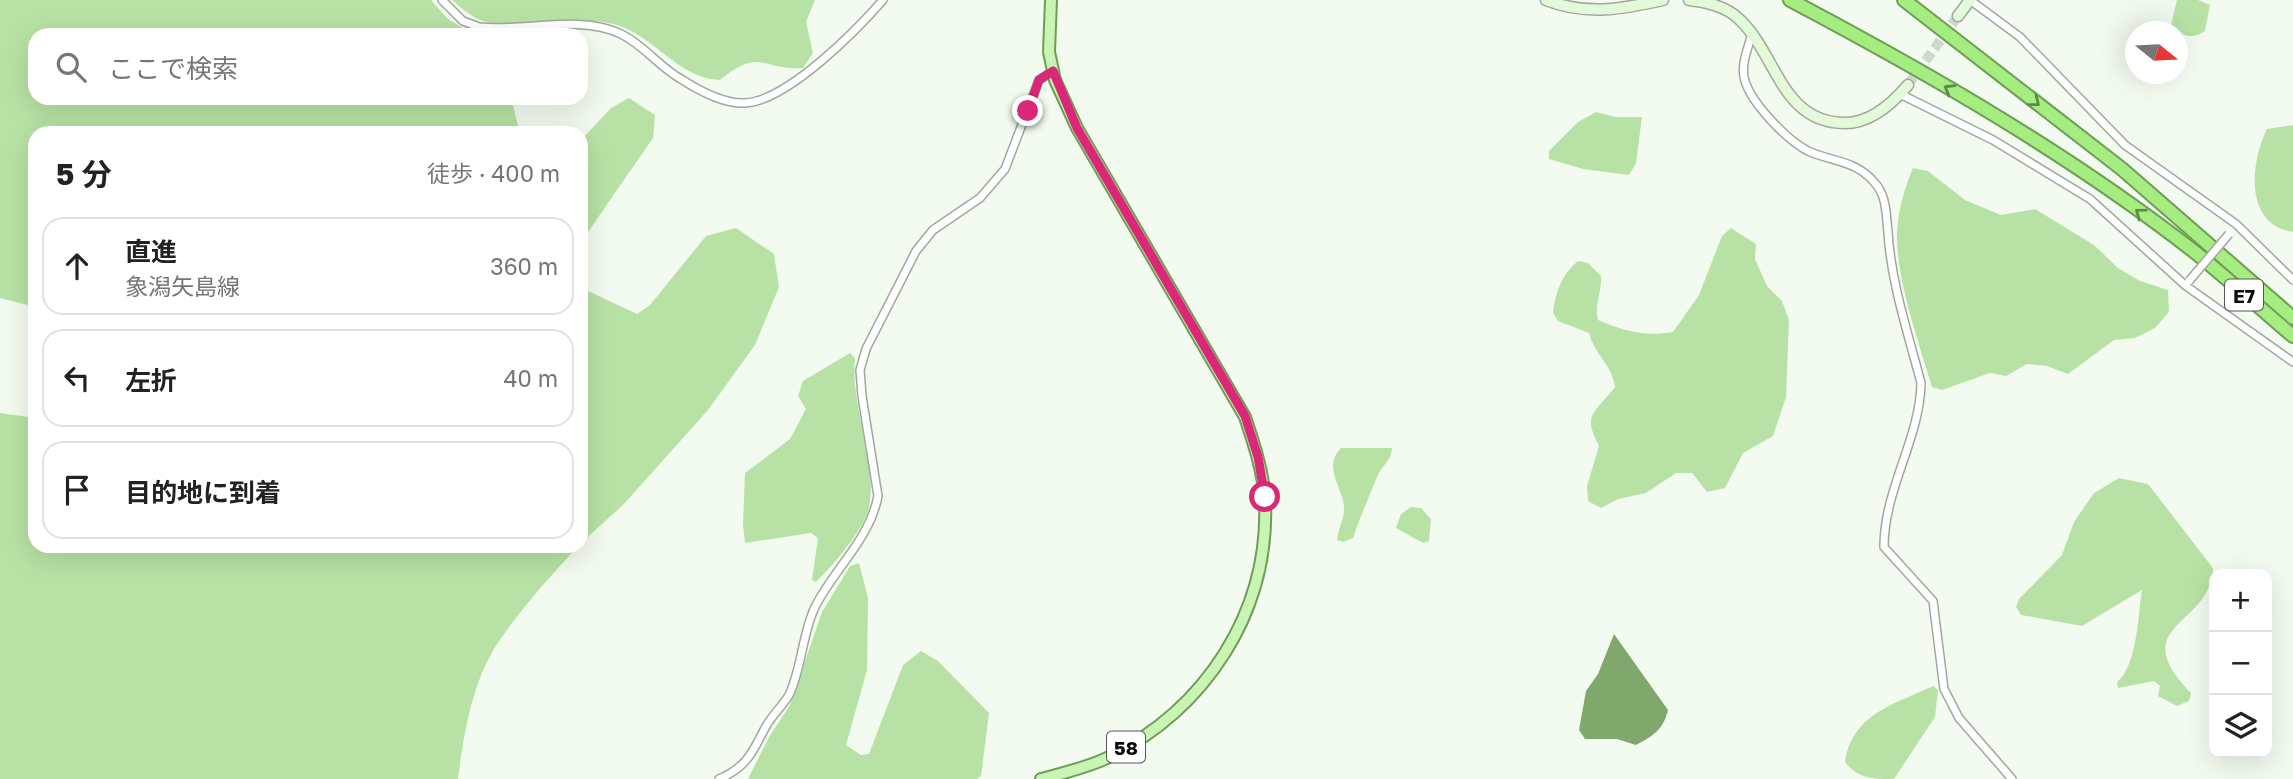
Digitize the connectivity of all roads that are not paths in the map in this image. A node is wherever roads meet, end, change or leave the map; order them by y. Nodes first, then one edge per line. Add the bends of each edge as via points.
1 (442, 0) edge
2 (883, 0) edge
3 (1051, 0) edge
4 (1546, 0) edge
5 (1663, 0) edge
6 (1689, 0) edge
7 (1790, 0) edge
8 (1904, 0) edge
9 (1970, 0) edge
10 (1958, 16) tunnel mouth
11 (1752, 34) junction
12 (1053, 71) junction
13 (1904, 89) joint
14 (2236, 224) junction
15 (2293, 280) edge
16 (2187, 283) junction
17 (2293, 318) edge
18 (2293, 336) edge
19 (2293, 362) edge
20 (719, 779) edge
21 (1041, 779) edge
22 (2012, 779) edge

1 - 2 street via 463,21 479,27 585,26 621,34 679,79 736,103 748,103 768,98 837,48
3 - 12 main road, 58 via 1048,26
4 - 5 street via 1586,12
6 - 11 street via 1718,6 1738,17
18 -> 7 highway, E7 via 2195,253 2027,136
8 -> 17 highway, E7 via 2122,169
9 - 10 street
9 - 14 street via 2020,37 2125,145
11 - 13 street via 1782,86 1812,117 1831,123 1869,118
11 - 22 street via 1745,81 1762,108 1788,139 1808,151 1859,167 1882,194 1890,263 1921,383 1920,401 1889,501 1884,547 1933,601 1944,689 1959,718
12 - 20 street via 1039,80 1005,169 980,198 933,230 916,251 875,326 860,370 878,496 875,511 815,608 789,694 750,758 736,772
12 - 21 main road, 58 via 1077,128 1245,416 1265,497 1265,531 1247,609 1198,692 1125,748
13 - 16 street via 2090,199
14 - 15 street
14 - 16 street, bridge
16 - 19 street

